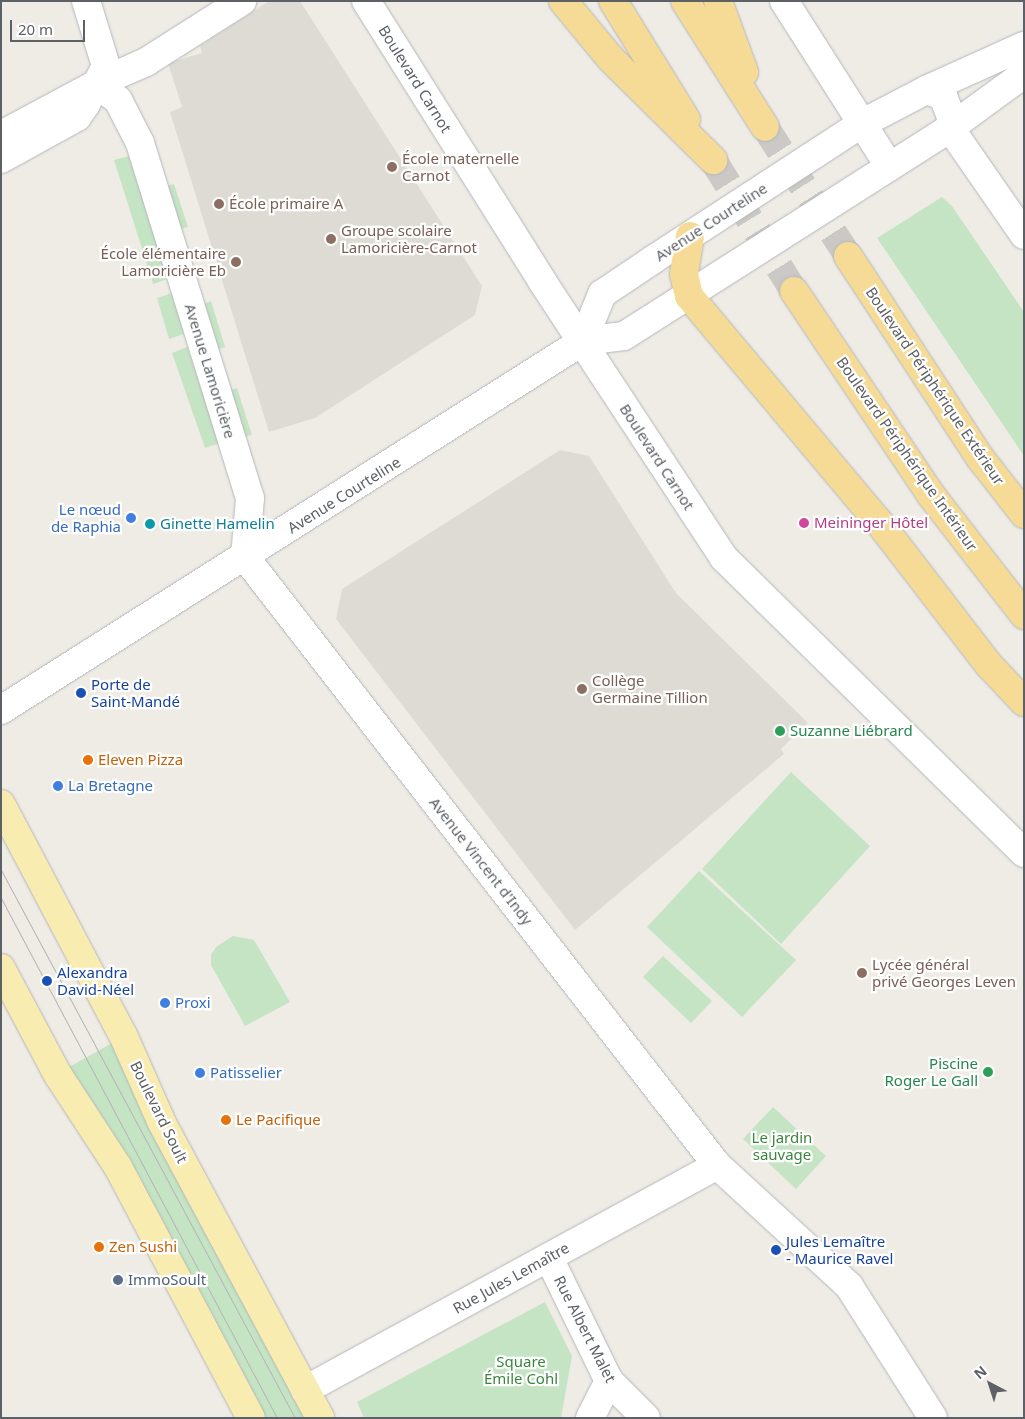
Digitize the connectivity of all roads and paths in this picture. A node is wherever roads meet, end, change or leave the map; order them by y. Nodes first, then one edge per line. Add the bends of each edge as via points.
1 (86, 1) edge
2 (242, 1) edge
3 (366, 1) edge
4 (563, 1) edge
5 (613, 1) edge
6 (686, 1) edge
7 (718, 1) edge
8 (784, 1) edge
9 (1024, 46) edge
10 (1024, 74) edge
11 (96, 84) junction
12 (926, 90) junction
13 (863, 123) junction
14 (950, 128) junction
15 (1, 135) edge
16 (1, 158) edge
17 (888, 166) junction
18 (1024, 235) edge
19 (690, 236) junction
20 (848, 256) tunnel mouth
21 (794, 291) tunnel mouth
22 (689, 296) junction
23 (583, 341) junction
24 (1024, 514) edge
25 (245, 557) junction
26 (1024, 615) edge
27 (1024, 702) edge
28 (1, 710) edge
29 (1, 804) edge
30 (1024, 853) edge
31 (1, 968) edge
32 (9, 1000) edge
33 (717, 1166) junction
34 (549, 1258) junction
35 (609, 1381) junction
36 (305, 1390) junction
37 (251, 1418) edge
38 (320, 1418) edge
39 (590, 1418) edge
40 (646, 1418) edge
41 (933, 1418) edge

1 - 11 street via 106,66
2 - 11 street via 146,62
3 - 23 street, Boulevard Carnot
4 - 5 highway via 611,59 713,160
6 - 7 highway via 765,127
8 - 13 street
9 - 12 street, Avenue Courteline
10 - 14 street, Avenue Courteline
11 - 15 street
11 - 16 street via 77,117
11 - 25 street, Avenue Lamoricière via 118,100 140,143 250,498
12 - 13 street, Avenue Courteline
12 - 14 street via 942,96 951,117
13 - 17 street
13 - 19 street, Avenue Courteline
14 - 17 street, Avenue Courteline
14 - 18 street
17 - 22 street, Avenue Courteline
19 - 22 highway via 684,274
19 - 23 street, Avenue Courteline via 602,294
20 - 24 highway, Boulevard Périphérique Extérieur via 981,459
21 - 26 highway, Boulevard Périphérique Intérieur via 932,495
22 - 23 street, Avenue Courteline via 624,336
22 - 27 highway via 878,521 989,665
23 - 25 street, Avenue Courteline
23 - 30 street, Boulevard Carnot via 724,558
25 - 28 street, Avenue Courteline
25 - 33 street, Avenue Vincent d'Indy
29 - 36 main road, Boulevard Soult via 123,1035 162,1123
31 - 32 main road
32 - 37 main road via 118,1167
33 - 34 street, Rue Jules Lemaître
33 - 41 street, Avenue Vincent d'Indy via 850,1286
34 - 35 street, Rue Albert Malet
34 - 36 street, Rue Jules Lemaître
35 - 39 street
35 - 40 street, Rue Albert Malet
36 - 38 main road, Boulevard Soult

